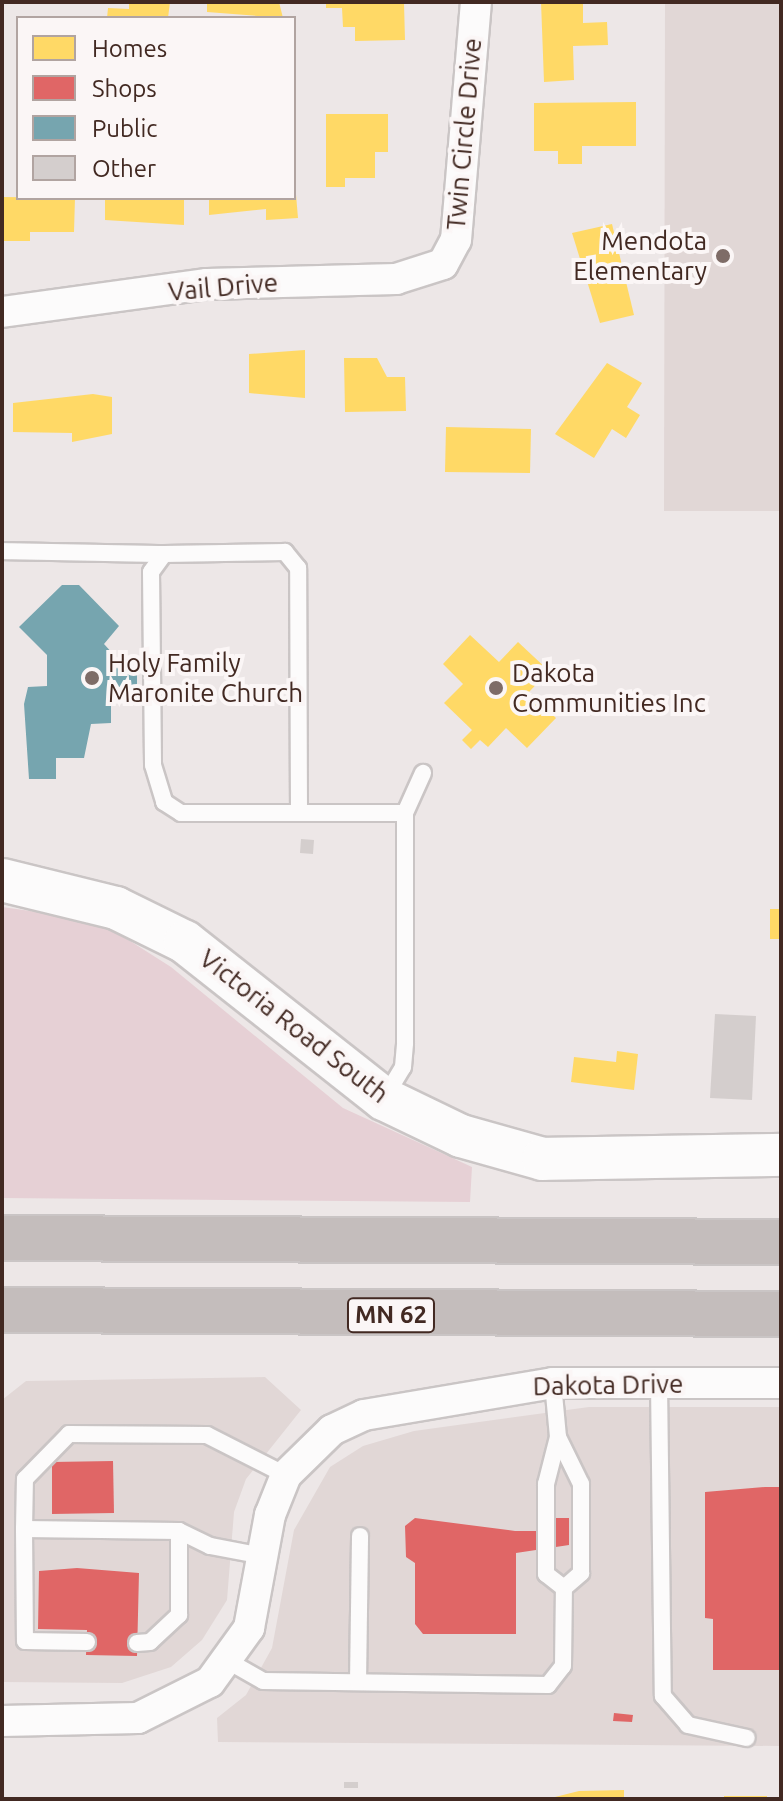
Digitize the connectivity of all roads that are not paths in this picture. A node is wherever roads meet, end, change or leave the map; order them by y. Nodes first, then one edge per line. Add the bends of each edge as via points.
1 (476, 2) edge
2 (443, 264) joint
3 (2, 312) edge
4 (2, 551) edge
5 (164, 554) junction
6 (423, 773) dead end
7 (299, 813) junction
8 (405, 813) junction
9 (2, 880) edge
10 (384, 1099) junction
11 (781, 1155) edge
12 (2, 1238) edge
13 (781, 1242) edge
14 (2, 1310) edge
15 (781, 1314) edge
16 (553, 1383) junction
17 (659, 1383) junction
18 (781, 1383) edge
19 (558, 1437) junction
20 (286, 1475) junction
21 (24, 1529) junction
22 (179, 1531) junction
23 (360, 1536) dead end
24 (263, 1556) junction
25 (564, 1588) junction
26 (87, 1642) dead end
27 (137, 1643) dead end
28 (228, 1661) junction
29 (358, 1682) junction
30 (2, 1721) edge
31 (747, 1738) dead end

1 - 2 street, Twin Circle Drive via 457,228
2 - 3 street, Vail Drive via 396,279 207,284
4 - 5 lane
5 - 7 lane via 285,552 298,568
5 - 7 lane via 151,572 155,787 181,813
6 - 8 lane
7 - 8 lane
8 - 10 lane via 405,1043 403,1067
9 - 10 street, Victoria Road South via 116,908 185,942
10 - 11 street, Victoria Road South via 461,1136 543,1159
12 - 13 highway
14 - 15 highway, MN 62
16 - 17 street, Dakota Drive
16 - 19 lane
16 - 20 street, Dakota Drive via 435,1400 332,1430
17 - 18 street, Dakota Drive
17 - 31 lane via 663,1696 688,1725
19 - 25 lane via 546,1484 546,1574
19 - 25 lane via 581,1484 581,1573
20 - 21 lane via 207,1435 69,1434 25,1479
20 - 24 street
21 - 22 lane
21 - 26 lane via 25,1641
22 - 24 lane via 210,1546
22 - 27 lane via 179,1615 150,1642
23 - 29 lane
24 - 28 street via 252,1619
25 - 29 lane via 563,1666 548,1685
28 - 29 lane via 263,1681
28 - 30 street via 188,1700 153,1715

